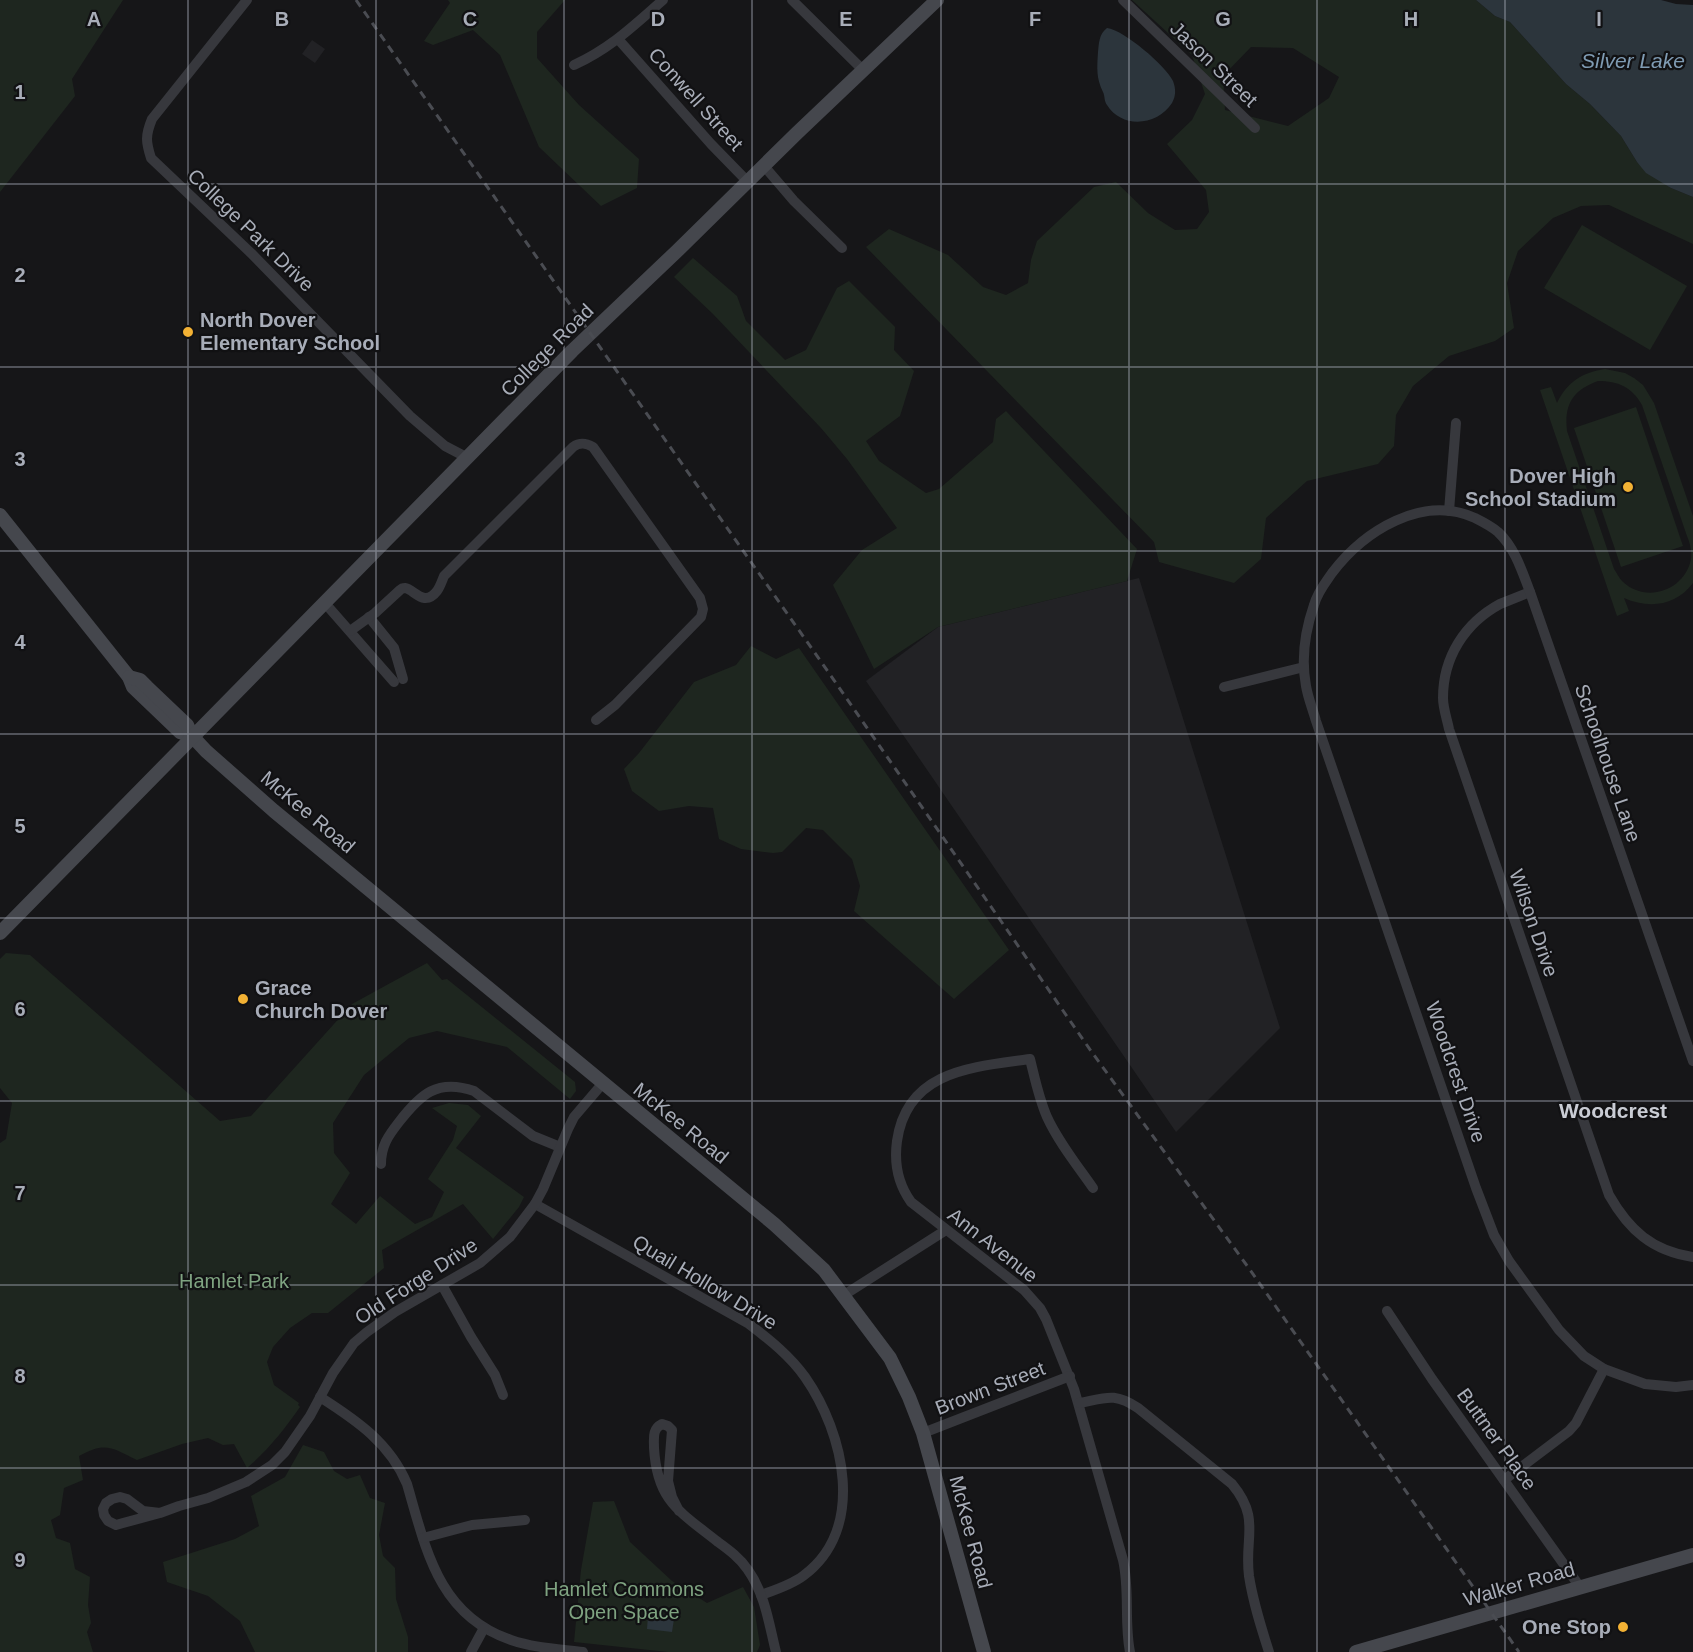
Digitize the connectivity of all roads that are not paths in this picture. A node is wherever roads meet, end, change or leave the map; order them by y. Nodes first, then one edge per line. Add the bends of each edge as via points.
1 (247, 0) edge
2 (663, 0) edge
3 (792, 0) edge
4 (937, 0) edge
5 (1123, 0) edge
6 (618, 39) junction
7 (574, 64) dead end
8 (864, 71) junction
9 (1255, 128) dead end
10 (764, 166) junction
11 (748, 182) junction
12 (842, 248) dead end
13 (1456, 423) dead end
14 (466, 457) junction
15 (1449, 511) junction
16 (0, 515) edge
17 (1530, 592) junction
18 (324, 602) junction
19 (369, 617) junction
20 (350, 632) junction
21 (1304, 667) junction
22 (1224, 687) dead end
23 (596, 720) dead end
24 (192, 736) junction
25 (0, 933) edge
26 (1693, 1061) edge
27 (603, 1083) junction
28 (560, 1147) junction
29 (381, 1164) dead end
30 (1093, 1188) dead end
31 (535, 1204) junction
32 (946, 1230) junction
33 (1693, 1257) edge
34 (442, 1285) junction
35 (844, 1295) junction
36 (1387, 1311) dead end
37 (1604, 1369) junction
38 (1070, 1376) junction
39 (1693, 1385) edge
40 (503, 1395) dead end
41 (320, 1396) junction
42 (1079, 1404) junction
43 (923, 1433) junction
44 (1504, 1480) junction
45 (679, 1511) junction
46 (160, 1513) junction
47 (525, 1520) dead end
48 (423, 1538) junction
49 (1693, 1555) edge
50 (1580, 1587) junction
51 (761, 1595) junction
52 (484, 1628) junction
53 (471, 1652) edge
54 (583, 1652) edge
55 (776, 1652) edge
56 (984, 1652) edge
57 (1130, 1652) edge
58 (1269, 1652) edge
59 (1356, 1652) edge

1 - 14 street, College Park Drive via 152,119 146,144 151,158 410,416
2 - 6 street
3 - 8 street
4 - 8 street, College Road
5 - 9 street, Jason Street
6 - 7 street
6 - 11 street, Conwell Street
8 - 10 street, College Road
10 - 11 street, College Road
10 - 12 street
11 - 14 street, College Road
13 - 15 street
14 - 18 street, College Road
15 - 17 street, Schoolhouse Lane via 1467,515 1499,533 1514,552
15 - 21 street, Woodcrest Drive via 1404,517 1373,533 1342,561 1314,603 1304,643
16 - 24 street, McKee Road via 129,677 140,680 188,725
17 - 26 street, Schoolhouse Lane
17 - 33 street, Wilson Drive via 1500,604 1480,618 1456,645 1445,676 1443,699 1449,729 1609,1195 1635,1232 1653,1245
18 - 20 street
18 - 24 street, College Road
19 - 20 street
19 - 20 street via 394,648 398,681
19 - 23 street via 404,588 417,596 431,596 444,576 573,447 588,444 700,598 703,609 701,617
21 - 22 street
21 - 37 street, Woodcrest Drive via 1316,722 1494,1235 1559,1330 1584,1356
24 - 25 street, College Road
24 - 27 street, McKee Road via 274,811
27 - 28 street, Old Forge Drive via 574,1117
27 - 35 street, McKee Road via 774,1224 824,1270
28 - 29 street via 532,1136 474,1091 442,1087 414,1103 386,1138
28 - 31 street, Old Forge Drive
30 - 32 street, Ann Avenue via 1048,1118 1030,1059 970,1068 947,1075 917,1097 904,1118 896,1148 901,1185 911,1202
31 - 34 street, Old Forge Drive via 498,1249
31 - 51 street, Quail Hollow Drive via 749,1324 780,1348 817,1395 832,1430 841,1466 841,1519 829,1548 812,1569 790,1584
32 - 35 street
32 - 38 street, Ann Avenue via 1033,1298
34 - 40 street
34 - 41 street, Old Forge Drive via 367,1332 354,1344
35 - 43 street, McKee Road via 890,1358
36 - 44 street, Buttner Place
37 - 39 street, Woodcrest Drive via 1645,1384
37 - 44 street via 1569,1431
38 - 42 street, Ann Avenue
38 - 43 street, Brown Street
41 - 46 street, Old Forge Drive via 285,1452 272,1465 246,1482
41 - 48 street via 359,1422 384,1446 402,1471
42 - 57 street, Ann Avenue via 1126,1572
42 - 58 street via 1108,1397 1126,1400 1241,1494 1249,1514 1250,1577
43 - 56 street, McKee Road
44 - 50 street, Buttner Place
45 - 45 street via 668,1481 672,1430 662,1424 654,1433 655,1468 662,1489
45 - 51 street via 739,1559
46 - 46 street, Old Forge Drive via 116,1525 108,1521 103,1509 112,1498 120,1497 143,1511
47 - 48 street via 472,1525
48 - 52 street via 449,1595
49 - 50 street, Walker Road
50 - 59 street, Walker Road
51 - 55 street
52 - 53 street
52 - 54 street via 511,1640

